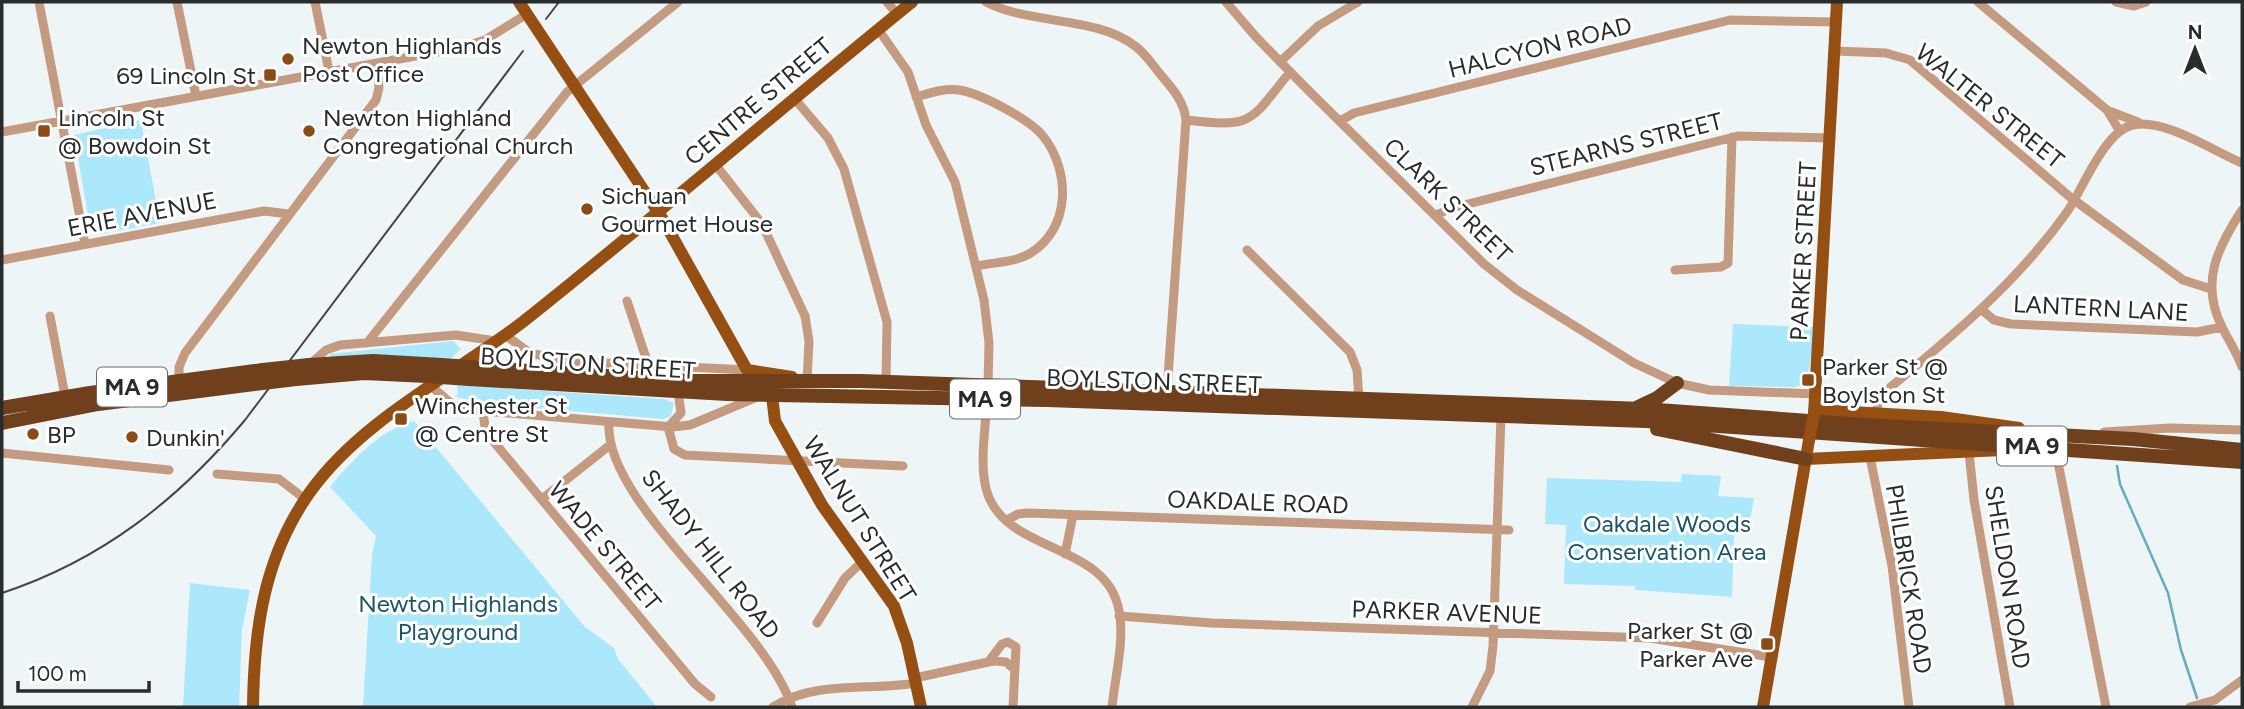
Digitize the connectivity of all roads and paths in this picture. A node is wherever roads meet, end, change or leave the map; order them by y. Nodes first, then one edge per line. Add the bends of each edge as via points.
1 (39, 2) edge
2 (177, 2) edge
3 (316, 2) edge
4 (519, 2) edge
5 (678, 2) edge
6 (887, 2) edge
7 (912, 2) edge
8 (986, 2) edge
9 (1226, 2) edge
10 (1357, 2) edge
11 (1838, 2) edge
12 (1978, 2) edge
13 (2116, 2) edge
14 (2146, 2) edge
15 (527, 14) junction
16 (897, 14) junction
17 (1836, 22) junction
18 (878, 29) junction
19 (1835, 51) junction
20 (1280, 62) junction
21 (377, 64) junction
22 (329, 71) junction
23 (1290, 72) junction
24 (575, 85) junction
25 (195, 96) junction
26 (916, 97) junction
27 (794, 98) junction
28 (2107, 110) junction
29 (1185, 120) junction
30 (62, 121) junction
31 (1340, 121) junction
32 (2142, 124) junction
33 (2119, 130) junction
34 (2, 132) edge
35 (1732, 137) junction
36 (1830, 138) junction
37 (2242, 163) edge
38 (715, 164) junction
39 (2075, 200) junction
40 (2242, 210) edge
41 (657, 211) junction
42 (289, 214) junction
43 (1436, 215) junction
44 (85, 244) junction
45 (1247, 250) dead end
46 (2, 260) edge
47 (977, 265) junction
48 (1675, 270) dead end
49 (2211, 289) junction
50 (626, 301) dead end
51 (1982, 310) junction
52 (50, 316) dead end
53 (2222, 327) junction
54 (500, 338) junction
55 (367, 343) junction
56 (309, 365) junction
57 (649, 367) junction
58 (2242, 367) edge
59 (747, 370) junction
60 (179, 381) junction
61 (429, 381) junction
62 (807, 381) junction
63 (886, 382) junction
64 (1677, 383) junction
65 (678, 392) junction
66 (987, 392) junction
67 (1167, 392) junction
68 (1816, 394) junction
69 (65, 396) junction
70 (766, 396) junction
71 (1359, 398) junction
72 (2, 408) edge
73 (1634, 409) junction
74 (484, 412) junction
75 (1814, 412) junction
76 (1875, 414) junction
77 (1501, 416) junction
78 (1614, 420) junction
79 (609, 422) junction
80 (2, 423) edge
81 (668, 427) junction
82 (2242, 430) edge
83 (2070, 434) junction
84 (2055, 440) junction
85 (610, 445) junction
86 (2242, 450) edge
87 (1969, 452) junction
88 (2, 453) edge
89 (1870, 457) junction
90 (1806, 459) junction
91 (797, 461) junction
92 (2242, 462) edge
93 (903, 466) dead end
94 (169, 470) dead end
95 (217, 474) dead end
96 (305, 499) junction
97 (542, 499) junction
98 (1073, 515) junction
99 (1007, 520) junction
100 (1498, 530) junction
101 (1509, 530) dead end
102 (1065, 554) junction
103 (863, 561) junction
104 (1119, 616) junction
105 (817, 623) dead end
106 (1494, 633) junction
107 (1772, 657) junction
108 (989, 661) junction
109 (1015, 670) junction
110 (915, 680) junction
111 (2242, 680) edge
112 (711, 696) dead end
113 (791, 703) edge
114 (253, 707) edge
115 (773, 707) edge
116 (921, 707) edge
117 (1013, 707) edge
118 (1112, 707) edge
119 (1472, 707) edge
120 (1763, 707) edge
121 (1909, 707) edge
122 (2010, 707) edge
123 (2106, 707) edge
124 (2190, 707) edge

1 - 30 street
2 - 25 street
3 - 22 street
4 - 15 main road
5 - 24 street
6 - 16 street
7 - 16 main road, CENTRE STREET
8 - 29 street via 1128,41 1143,52 1172,89
9 - 20 street, CLARK STREET
10 - 20 street via 1318,26
11 - 17 main road, PARKER STREET
12 - 28 street
13 - 14 street via 2134,6
15 - 21 street via 476,44
15 - 24 main road
16 - 18 main road, CENTRE STREET
17 - 19 main road, PARKER STREET
17 - 31 street, HALCYON ROAD via 1730,20 1354,113
18 - 26 street via 904,65
18 - 27 main road, CENTRE STREET
19 - 36 main road, PARKER STREET
19 - 39 street, WALTER STREET via 1886,53 1910,60
20 - 23 street, CLARK STREET
21 - 22 street
21 - 42 street via 380,88 376,100
22 - 25 street
23 - 29 street via 1253,117 1221,124
23 - 31 street, CLARK STREET
24 - 41 main road
24 - 55 street
25 - 30 street
26 - 47 street via 952,173
26 - 47 street via 951,90 979,97 1036,130 1059,166 1062,203 1047,240 1018,259
27 - 38 main road, CENTRE STREET
27 - 63 street via 828,138 844,169 887,322
28 - 32 street
28 - 33 street
29 - 67 street
30 - 34 street
30 - 44 street
31 - 43 street, CLARK STREET
32 - 33 street
32 - 37 street via 2168,129
33 - 39 street
35 - 36 street, STEARNS STREET
35 - 43 street, STEARNS STREET
35 - 48 street via 1728,263 1718,268
36 - 68 main road, PARKER STREET
38 - 41 main road, CENTRE STREET
38 - 62 street via 762,224 805,316
39 - 49 street, WALTER STREET via 2183,280
39 - 51 street
40 - 49 street via 2215,258
41 - 54 main road, CENTRE STREET
41 - 59 main road
42 - 44 street, ERIE AVENUE via 264,211
42 - 60 street via 185,353
43 - 64 street, CLARK STREET via 1509,284 1634,363
44 - 46 street, ERIE AVENUE
45 - 71 street via 1350,352
47 - 66 street via 988,333
49 - 53 street
50 - 57 street
51 - 53 street, LANTERN LANE via 1994,320 2011,324 2197,332
51 - 76 street via 1881,395
52 - 69 street
53 - 58 street
54 - 55 street via 456,335
54 - 57 street via 542,357
54 - 61 main road, CENTRE STREET
55 - 56 street via 330,348
56 - 60 highway, BOYLSTON STREET / MA 9, bridge
56 - 62 highway, BOYLSTON STREET / MA 9, bridge via 373,361 680,381
57 - 59 street
59 - 62 main road
60 - 69 highway, BOYLSTON STREET / MA 9
61 - 65 highway, BOYLSTON STREET / MA 9, bridge via 469,379
61 - 74 street via 453,405
61 - 80 highway, BOYLSTON STREET / MA 9, bridge via 364,373 296,379 98,404
61 - 96 main road, CENTRE STREET via 350,446
62 - 63 highway, BOYLSTON STREET / MA 9
63 - 66 highway, BOYLSTON STREET / MA 9
64 - 68 street via 1709,390
64 - 73 highway
65 - 70 highway, BOYLSTON STREET / MA 9
65 - 81 street via 681,413
66 - 67 highway, BOYLSTON STREET / MA 9
66 - 70 highway, BOYLSTON STREET / MA 9
66 - 77 highway, BOYLSTON STREET / MA 9
66 - 99 street via 986,486 993,505
67 - 71 highway, BOYLSTON STREET / MA 9
68 - 75 main road, PARKER STREET
69 - 72 highway, BOYLSTON STREET / MA 9
70 - 81 street via 690,425
70 - 91 main road, WALNUT STREET
71 - 73 highway, BOYLSTON STREET / MA 9
73 - 84 highway, BOYLSTON STREET / MA 9
74 - 79 street
74 - 97 street, WADE STREET via 489,436
75 - 76 main road, BOYLSTON STREET
75 - 90 main road, PARKER STREET, bridge
76 - 84 main road, BOYLSTON STREET via 1953,418
77 - 78 highway, BOYLSTON STREET / MA 9
77 - 100 street
78 - 84 highway, BOYLSTON STREET / MA 9
78 - 90 highway
79 - 81 street
79 - 85 street, SHADY HILL ROAD
81 - 91 street via 673,447 685,455
82 - 83 street via 2170,428
83 - 84 highway, BOYLSTON STREET / MA 9
83 - 86 highway, BOYLSTON STREET / MA 9
84 - 87 main road, BOYLSTON STREET
84 - 92 highway, BOYLSTON STREET / MA 9
84 - 123 street
85 - 97 street
85 - 113 street, SHADY HILL ROAD via 638,500 759,646
87 - 89 main road, BOYLSTON STREET
87 - 122 street, SHELDON ROAD
88 - 94 street
89 - 90 main road, BOYLSTON STREET
89 - 121 street, PHILBRICK ROAD via 1892,566
90 - 107 main road, PARKER STREET
91 - 93 street
91 - 103 main road, WALNUT STREET
95 - 96 street via 279,479
96 - 114 main road, CENTRE STREET via 276,555 261,601 254,643
97 - 112 street, WADE STREET via 695,684
98 - 99 street, OAKDALE ROAD via 1023,513
98 - 100 street, OAKDALE ROAD
98 - 102 street
99 - 102 street
100 - 101 street, OAKDALE ROAD
100 - 106 street
102 - 104 street via 1106,581
103 - 105 street via 845,578
103 - 110 main road, WALNUT STREET via 897,615
104 - 106 street, PARKER AVENUE
104 - 118 street
106 - 107 street, PARKER AVENUE via 1650,638
106 - 119 street via 1490,671
107 - 120 main road, PARKER STREET
108 - 109 street via 1002,661
108 - 109 street via 1002,644 1011,642 1017,650
108 - 110 street
109 - 117 street
110 - 113 street via 853,686
110 - 116 main road, WALNUT STREET
111 - 124 street via 2216,700
113 - 115 street

